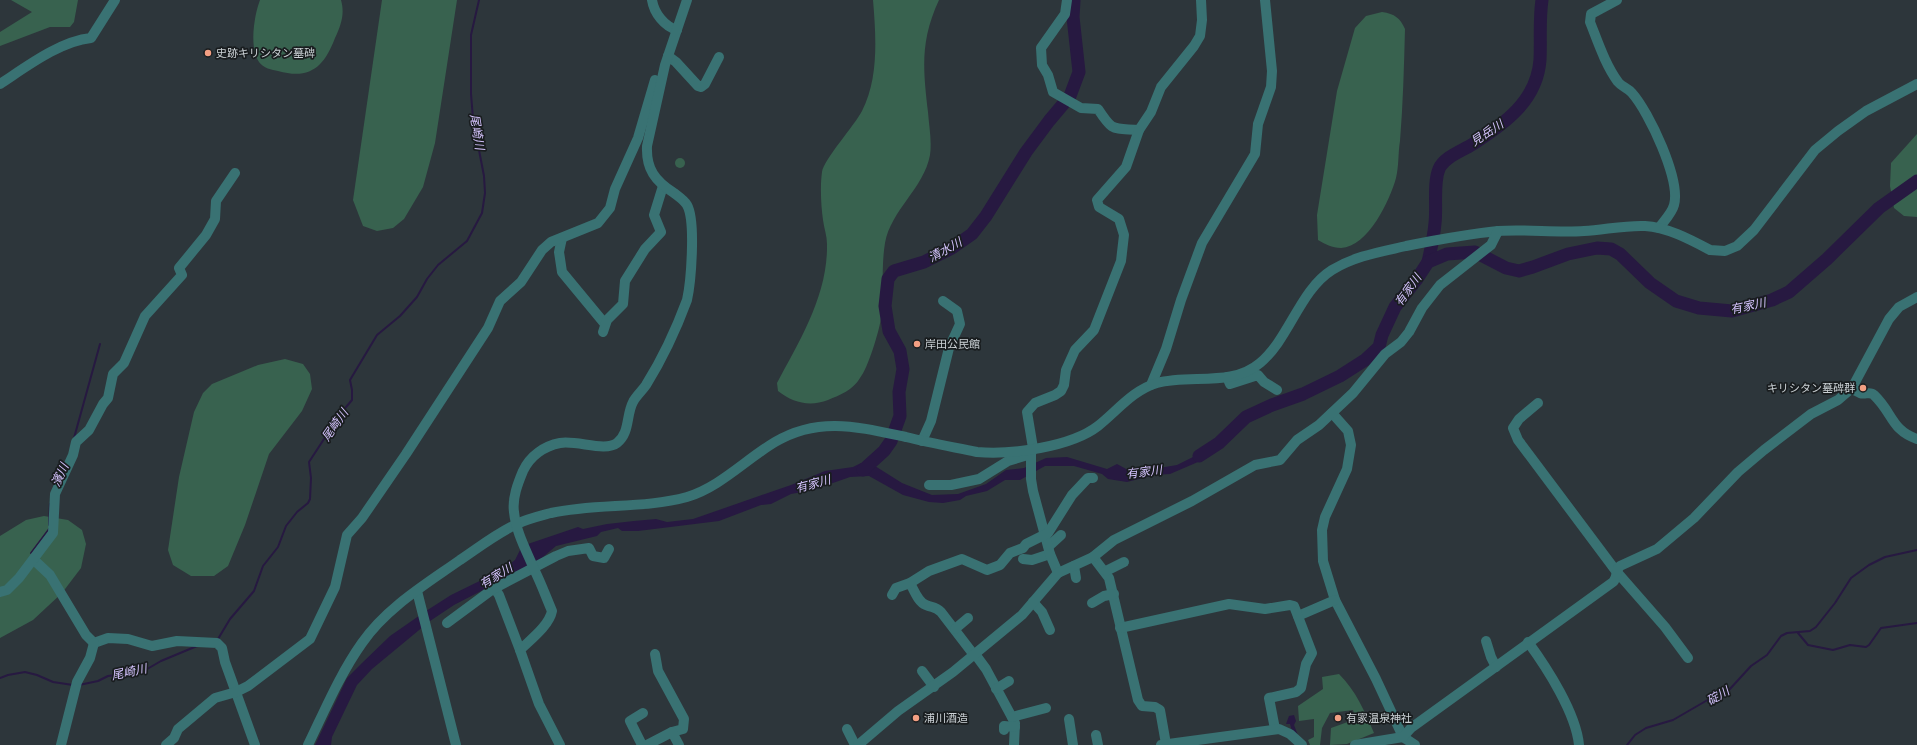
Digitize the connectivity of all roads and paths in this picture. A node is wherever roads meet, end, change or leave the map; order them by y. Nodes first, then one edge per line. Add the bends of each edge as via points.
1 (115, 0) edge
2 (652, 0) edge
3 (687, 0) edge
4 (1067, 0) edge
5 (1201, 0) edge
6 (1265, 0) edge
7 (1617, 0) edge
8 (677, 30) junction
9 (719, 56) dead end
10 (666, 61) junction
11 (0, 84) edge
12 (1917, 84) edge
13 (1139, 130) junction
14 (235, 173) dead end
15 (663, 186) junction
16 (1659, 228) junction
17 (1498, 231) junction
18 (562, 238) junction
19 (1917, 297) edge
20 (943, 301) dead end
21 (1227, 377) junction
22 (1151, 385) junction
23 (1852, 388) junction
24 (1277, 390) dead end
25 (1538, 403) dead end
26 (1332, 413) junction
27 (1917, 439) edge
28 (922, 441) junction
29 (1031, 453) junction
30 (1093, 478) dead end
31 (929, 485) dead end
32 (517, 524) junction
33 (1046, 534) junction
34 (1061, 535) dead end
35 (1049, 550) junction
36 (1093, 557) junction
37 (1023, 559) dead end
38 (34, 560) junction
39 (1124, 562) dead end
40 (1074, 566) junction
41 (534, 567) junction
42 (608, 567) dead end
43 (1106, 571) junction
44 (1616, 571) junction
45 (1058, 573) junction
46 (1076, 578) dead end
47 (910, 584) junction
48 (1052, 588) dead end
49 (495, 589) junction
50 (2, 591) edge
51 (418, 595) junction
52 (892, 595) dead end
53 (1117, 597) junction
54 (1036, 598) junction
55 (1335, 600) junction
56 (1092, 603) dead end
57 (1298, 616) junction
58 (968, 618) dead end
59 (447, 623) dead end
60 (1120, 628) junction
61 (955, 629) junction
62 (1050, 630) dead end
63 (1486, 641) dead end
64 (1528, 642) junction
65 (94, 643) junction
66 (520, 650) junction
67 (655, 654) dead end
68 (975, 655) junction
69 (1688, 658) dead end
70 (1496, 667) junction
71 (922, 671) dead end
72 (1009, 681) dead end
73 (934, 687) junction
74 (996, 689) junction
75 (236, 692) junction
76 (1046, 708) dead end
77 (643, 714) dead end
78 (1012, 717) junction
79 (1069, 719) dead end
80 (1015, 727) junction
81 (1275, 729) junction
82 (847, 730) dead end
83 (1004, 730) dead end
84 (672, 732) junction
85 (1201, 742) edge
86 (1409, 742) edge
87 (1182, 744) edge
88 (60, 745) edge
89 (166, 745) edge
90 (255, 745) edge
91 (308, 745) edge
92 (456, 745) edge
93 (560, 745) edge
94 (642, 745) edge
95 (647, 745) edge
96 (679, 745) edge
97 (856, 745) edge
98 (1014, 745) edge
99 (1074, 745) edge
100 (1163, 745) edge
101 (1302, 745) edge
102 (1355, 745) edge
103 (1579, 745) edge

1 - 11 street via 91,38 74,40
2 - 8 street via 655,10 665,24
3 - 8 street
4 - 13 street via 1065,14 1041,48 1042,65 1056,94 1081,108 1098,109 1109,125 1115,128
5 - 13 street via 1200,36 1162,87 1151,112
6 - 22 street via 1272,71 1271,87 1258,124 1255,154 1202,243 1166,350
7 - 16 street via 1591,14 1590,22 1607,66 1618,82 1634,96 1668,161 1675,202
8 - 10 street
9 - 10 street via 701,87 676,62
10 - 15 street via 646,157 651,173
10 - 18 street via 657,73 638,138 615,189 610,208 598,223
12 - 16 street via 1866,111 1815,150 1754,230 1737,246 1718,251
13 - 29 street via 1126,167 1097,200 1098,207 1120,219 1124,235 1121,261 1094,330 1075,350 1066,370 1061,391 1028,409
14 - 38 street via 216,201 215,219 206,235 179,268 182,275 145,316 124,363 114,374 108,398 89,430 76,442 56,494 53,533
15 - 18 street via 654,215 661,232 645,249 625,281 622,304 604,328 562,272 559,252
15 - 32 street via 682,198 690,211 690,289 684,309 649,378 633,402 621,439 615,444 601,447 575,442 561,443 548,446 537,453 526,464 518,482 514,502
16 - 17 street via 1638,226 1583,231
17 - 21 street via 1444,238 1367,254 1346,262 1330,272 1310,293 1269,354 1251,370
17 - 26 street via 1491,245 1440,286 1422,308 1405,337 1385,354 1353,394
18 - 75 street via 551,242 542,250 521,282 500,301 488,328 362,518 347,535 335,588 310,639 248,686
19 - 23 street via 1899,307 1889,319
20 - 28 street via 957,310 960,324 949,348 931,421
21 - 22 street via 1168,381
21 - 24 street via 1230,384 1258,375
22 - 29 street via 1136,394 1088,434
23 - 27 street via 1861,394 1874,394 1886,408 1896,427 1905,435
23 - 44 street via 1838,400 1811,414 1764,450 1738,472 1694,518 1657,549 1620,566
25 - 44 street via 1519,419 1513,430
26 - 36 street via 1297,440 1280,460 1255,465 1192,501 1114,540
26 - 55 street via 1348,431 1351,445 1347,469 1325,517 1322,530 1323,561
28 - 29 street via 993,454
28 - 32 street via 834,425 802,430 772,444 716,484 686,497 574,509
29 - 31 street via 1008,461 979,479 951,485
29 - 33 street via 1031,479
30 - 33 street via 1088,478 1074,493
32 - 41 street via 518,533
32 - 51 street via 485,543
33 - 35 street
33 - 47 street via 1010,553 994,568 987,570 962,558 929,571
34 - 35 street
35 - 37 street via 1032,560
35 - 45 street
36 - 40 street
36 - 43 street
38 - 50 street via 19,578
38 - 65 street via 50,575 86,635
39 - 43 street
40 - 45 street
40 - 46 street
41 - 42 street via 575,549 589,548 593,556 607,553
41 - 49 street
41 - 66 street via 552,611 551,617
43 - 53 street
44 - 64 street via 1613,582
44 - 69 street via 1665,627
45 - 54 street
47 - 52 street via 896,588
47 - 61 street via 924,605 937,607
48 - 54 street via 1047,594
49 - 59 street
49 - 66 street
51 - 91 street via 382,619 363,642 338,682
51 - 92 street
53 - 56 street via 1104,596
53 - 60 street
54 - 62 street
54 - 68 street via 1022,615
55 - 57 street
55 - 86 street
57 - 60 street via 1294,606 1290,605 1265,609 1229,604
57 - 81 street via 1312,653 1306,664 1301,688 1296,692 1269,698
58 - 61 street
60 - 100 street via 1138,700 1142,706 1160,710
61 - 68 street
63 - 70 street via 1490,657
64 - 70 street
64 - 103 street via 1541,659 1564,701
65 - 75 street via 108,638 128,639 152,646 177,641 217,643 222,648
65 - 88 street via 77,685
66 - 93 street via 539,704
67 - 84 street via 658,671 684,719 683,729
68 - 73 street
68 - 74 street via 986,669
70 - 86 street via 1411,728
71 - 73 street
72 - 74 street
73 - 97 street via 898,710
74 - 78 street
75 - 89 street via 215,698 178,729 174,738
75 - 90 street
76 - 78 street
77 - 94 street via 630,721
78 - 80 street
79 - 99 street
80 - 83 street via 1004,726
80 - 98 street
81 - 85 street
81 - 101 street via 1290,734
82 - 97 street
84 - 95 street
84 - 96 street
85 - 87 street
86 - 102 street
87 - 100 street

